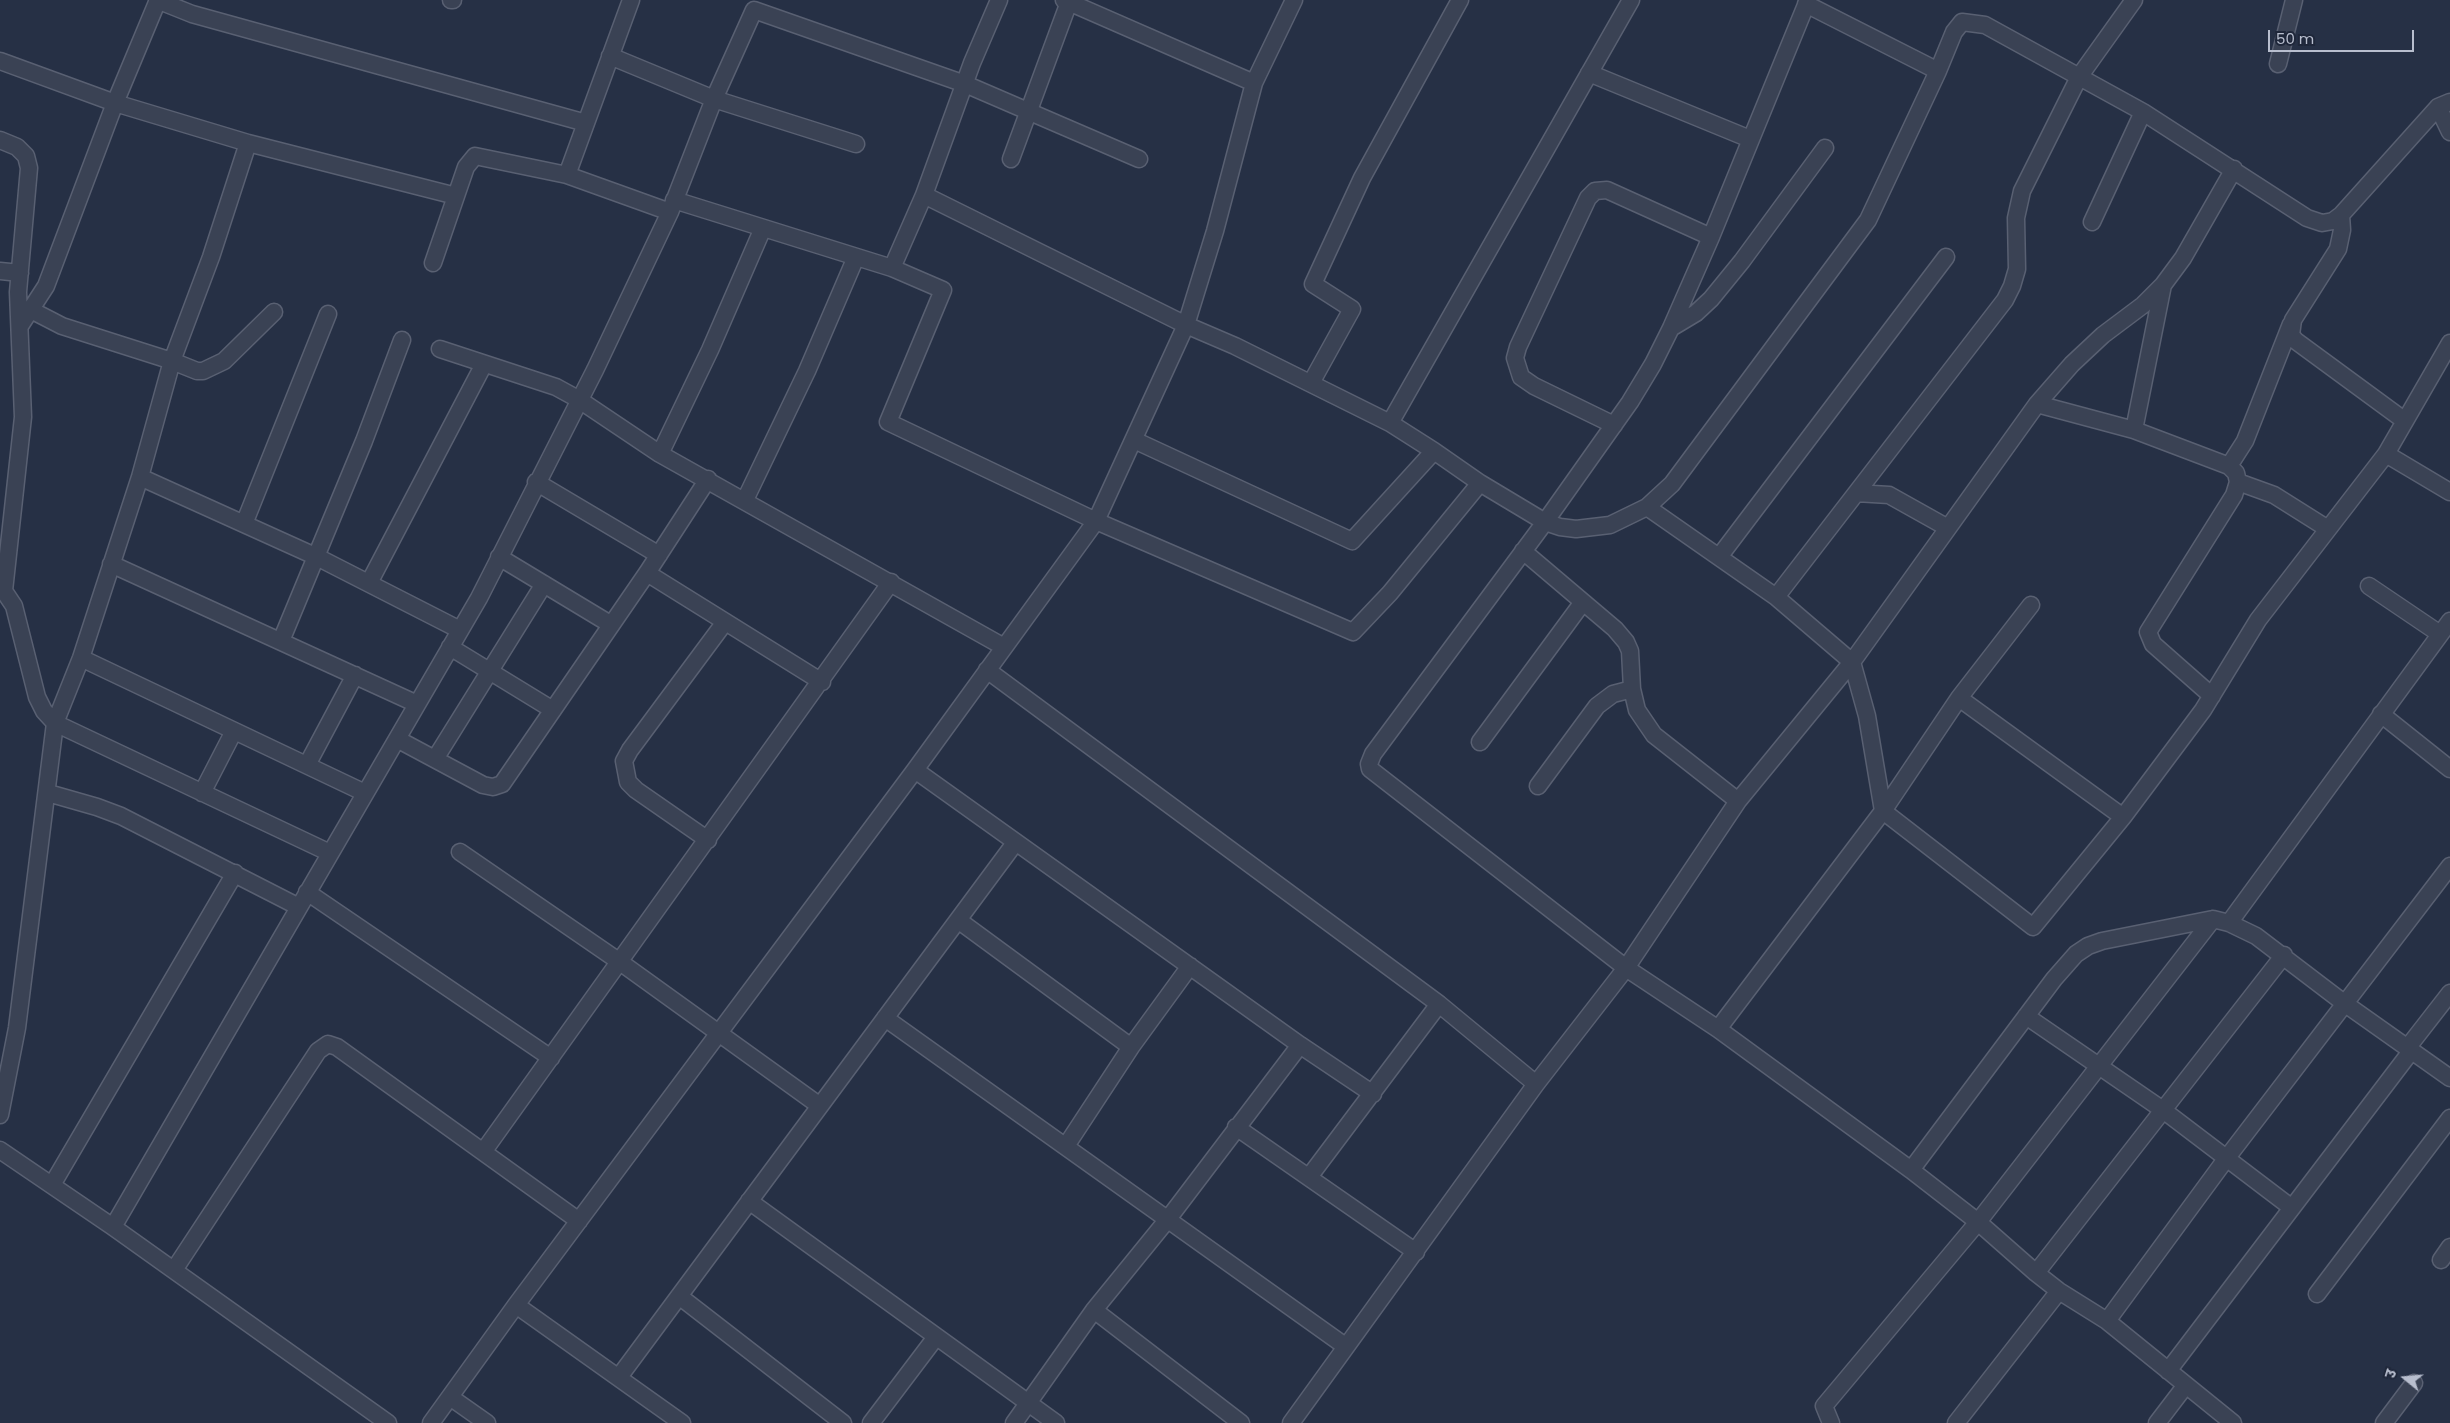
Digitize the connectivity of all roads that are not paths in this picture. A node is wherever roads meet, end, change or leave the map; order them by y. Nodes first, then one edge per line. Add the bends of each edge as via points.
1 (158, 0) edge
2 (631, 0) edge
3 (999, 0) edge
4 (1294, 0) edge
5 (1460, 0) edge
6 (1631, 0) edge
7 (2134, 0) edge
8 (2294, 0) edge
9 (1066, 1) edge
10 (1807, 2) edge
11 (610, 56) junction
12 (0, 61) edge
13 (2278, 64) dead end
14 (1938, 71) junction
15 (1589, 73) junction
16 (2079, 77) junction
17 (1254, 83) junction
18 (965, 84) junction
19 (714, 99) junction
20 (115, 103) junction
21 (2444, 105) edge
22 (1027, 111) junction
23 (2143, 112) junction
24 (586, 123) junction
25 (2450, 132) edge
26 (0, 140) edge
27 (1750, 140) junction
28 (248, 142) junction
29 (856, 144) dead end
30 (1825, 148) dead end
31 (1011, 159) dead end
32 (1139, 159) dead end
33 (2234, 169) junction
34 (567, 175) junction
35 (924, 195) junction
36 (456, 196) junction
37 (672, 206) junction
38 (2341, 215) junction
39 (2092, 222) dead end
40 (763, 228) junction
41 (1711, 236) junction
42 (856, 257) junction
43 (1946, 257) dead end
44 (433, 263) dead end
45 (892, 268) junction
46 (0, 271) edge
47 (20, 273) junction
48 (2163, 285) junction
49 (31, 310) junction
50 (274, 312) dead end
51 (328, 314) dead end
52 (2293, 320) junction
53 (1186, 325) junction
54 (20, 326) junction
55 (1671, 328) junction
56 (402, 340) dead end
57 (2450, 343) edge
58 (440, 349) dead end
59 (172, 360) junction
60 (484, 364) junction
61 (1311, 383) junction
62 (578, 399) junction
63 (2037, 404) junction
64 (2405, 421) junction
65 (1390, 422) junction
66 (1614, 425) junction
67 (2134, 430) junction
68 (1134, 440) junction
69 (1434, 451) junction
70 (660, 454) junction
71 (2386, 454) junction
72 (2228, 466) junction
73 (140, 477) junction
74 (708, 480) junction
75 (536, 482) junction
76 (2238, 482) junction
77 (1480, 483) junction
78 (2450, 492) edge
79 (1856, 493) junction
80 (745, 500) junction
81 (1647, 507) junction
82 (1096, 521) junction
83 (1545, 522) junction
84 (244, 524) junction
85 (1948, 528) junction
86 (2328, 529) junction
87 (1523, 551) junction
88 (659, 555) junction
89 (317, 557) junction
90 (499, 557) junction
91 (1719, 557) junction
92 (111, 564) junction
93 (647, 573) junction
94 (892, 582) junction
95 (369, 583) junction
96 (544, 584) junction
97 (2369, 586) dead end
98 (2, 590) edge
99 (1776, 596) junction
100 (1583, 602) junction
101 (2031, 605) dead end
102 (725, 622) junction
103 (610, 624) junction
104 (2445, 628) edge
105 (460, 630) junction
106 (281, 641) junction
107 (450, 647) junction
108 (1004, 647) junction
109 (81, 658) junction
110 (1852, 662) junction
111 (987, 670) junction
112 (488, 671) junction
113 (356, 675) junction
114 (822, 682) junction
115 (1632, 690) junction
116 (2212, 696) junction
117 (1959, 698) junction
118 (417, 704) junction
119 (552, 710) junction
120 (2380, 714) junction
121 (55, 723) junction
122 (234, 731) junction
123 (397, 739) junction
124 (1480, 742) dead end
125 (435, 759) junction
126 (307, 765) junction
127 (2450, 769) edge
128 (915, 770) junction
129 (1538, 786) dead end
130 (48, 793) junction
131 (202, 793) junction
132 (366, 793) junction
133 (1738, 801) junction
134 (1883, 811) junction
135 (2123, 817) junction
136 (708, 840) junction
137 (1015, 843) junction
138 (460, 852) dead end
139 (330, 854) junction
140 (2450, 866) edge
141 (235, 873) junction
142 (307, 892) junction
143 (299, 907) junction
144 (2213, 919) junction
145 (958, 920) junction
146 (2229, 923) junction
147 (2284, 955) junction
148 (620, 962) junction
149 (1190, 966) junction
150 (1626, 968) junction
151 (2450, 994) edge
152 (2344, 1003) junction
153 (1439, 1004) junction
154 (2026, 1016) junction
155 (885, 1018) junction
156 (1718, 1029) junction
157 (719, 1033) junction
158 (1300, 1045) junction
159 (1131, 1047) junction
160 (2410, 1048) junction
161 (551, 1058) junction
162 (2099, 1065) junction
163 (2450, 1078) edge
164 (1536, 1084) junction
165 (1372, 1094) junction
166 (820, 1106) junction
167 (2163, 1110) junction
168 (0, 1116) edge
169 (2450, 1118) edge
170 (1236, 1127) junction
171 (1066, 1146) junction
172 (0, 1150) edge
173 (483, 1152) junction
174 (2226, 1159) junction
175 (1911, 1170) junction
176 (1309, 1176) junction
177 (52, 1185) junction
178 (749, 1201) junction
179 (2292, 1208) junction
180 (1168, 1219) junction
181 (579, 1221) junction
182 (1978, 1222) junction
183 (113, 1227) junction
184 (1416, 1252) junction
185 (174, 1270) junction
186 (2036, 1273) junction
187 (2059, 1291) junction
188 (2317, 1294) dead end
189 (679, 1296) junction
190 (516, 1305) junction
191 (1094, 1310) junction
192 (2108, 1321) junction
193 (936, 1337) junction
194 (1345, 1346) junction
195 (2168, 1371) junction
196 (619, 1377) junction
197 (2414, 1383) dead end
198 (2186, 1385) junction
199 (450, 1397) junction
200 (1029, 1403) junction
201 (388, 1423) edge
202 (431, 1423) edge
203 (487, 1423) edge
204 (682, 1423) edge
205 (843, 1423) edge
206 (871, 1423) edge
207 (1014, 1423) edge
208 (1056, 1423) edge
209 (1241, 1423) edge
210 (1291, 1423) edge
211 (1831, 1423) edge
212 (1956, 1423) edge
213 (2157, 1423) edge
214 (2233, 1423) edge
215 (2384, 1423) edge

1 - 20 street
1 - 24 street via 192,14
2 - 11 street
3 - 18 street
4 - 17 street
5 - 61 street via 1362,178 1313,284 1352,310
6 - 15 street
7 - 16 street
8 - 13 street
9 - 17 street
9 - 22 street
10 - 14 street
10 - 27 street
11 - 19 street
11 - 24 street
12 - 20 street
14 - 16 street via 1954,32 1962,22 1974,22
14 - 81 street via 1868,220 1672,484
15 - 27 street
15 - 65 street
16 - 23 street
16 - 79 street via 2022,191 2016,218 2017,269 2005,300
17 - 53 street
18 - 19 street via 754,10
18 - 22 street
18 - 35 street
19 - 29 street
19 - 37 street
20 - 28 street
20 - 49 street via 56,262
21 - 25 street
21 - 38 street
22 - 31 street
22 - 32 street
23 - 33 street
23 - 39 street
24 - 34 street
26 - 47 street via 26,156 29,168
27 - 41 street
28 - 36 street
28 - 59 street via 211,256
30 - 55 street via 1716,293 1696,313
33 - 38 street via 2307,218 2322,223
33 - 48 street via 2183,258
34 - 36 street via 475,156 466,167
34 - 37 street
35 - 45 street
35 - 53 street
36 - 44 street
37 - 40 street
37 - 62 street via 595,370
38 - 52 street via 2338,249
40 - 42 street
40 - 70 street
41 - 55 street
41 - 66 street via 1607,190 1594,191 1588,198 1515,358 1521,377 1534,386
42 - 45 street
42 - 80 street via 808,371
43 - 91 street
45 - 82 street via 943,290 888,422
46 - 47 street
47 - 54 street
48 - 63 street via 2072,364
48 - 67 street
49 - 54 street
49 - 59 street via 62,326
50 - 59 street via 224,361 203,371
51 - 84 street
52 - 64 street via 2291,335 2296,342
52 - 72 street via 2245,440
53 - 61 street
53 - 68 street
54 - 98 street via 24,417 9,567
55 - 66 street
56 - 89 street
57 - 64 street
58 - 60 street
59 - 73 street
60 - 62 street via 556,387
60 - 95 street
61 - 65 street
62 - 70 street
62 - 75 street
63 - 67 street
63 - 85 street
64 - 71 street
65 - 69 street
66 - 83 street
67 - 72 street
68 - 69 street via 1352,541
68 - 82 street
69 - 77 street
70 - 74 street
71 - 78 street
71 - 86 street
72 - 76 street via 2236,473
73 - 84 street
73 - 92 street
74 - 80 street
74 - 88 street
75 - 88 street
75 - 90 street
76 - 86 street via 2274,495
76 - 116 street via 2234,495 2148,632 2153,644
77 - 82 street via 1390,593 1353,632
77 - 83 street
79 - 85 street via 1888,495
79 - 99 street
80 - 94 street
81 - 83 street via 1610,525 1592,528 1560,528
81 - 91 street
82 - 108 street
83 - 87 street
84 - 89 street
85 - 110 street
86 - 116 street via 2258,620
87 - 100 street
87 - 150 street via 1373,754 1370,769
88 - 93 street
89 - 95 street
89 - 106 street
90 - 96 street
90 - 105 street
91 - 99 street
92 - 106 street
92 - 109 street
93 - 102 street
93 - 103 street
94 - 108 street
94 - 114 street
95 - 105 street
96 - 103 street
96 - 112 street
97 - 104 street
98 - 121 street via 14,606 37,697
99 - 110 street
100 - 115 street via 1626,642 1630,651
100 - 124 street
101 - 117 street
102 - 114 street
102 - 136 street via 624,762 628,782 636,790
103 - 119 street
104 - 120 street
105 - 107 street
106 - 113 street
107 - 112 street
107 - 118 street
108 - 111 street
109 - 121 street
109 - 122 street
110 - 133 street
110 - 134 street via 1867,716
111 - 128 street
111 - 153 street
112 - 119 street
112 - 125 street
113 - 118 street
113 - 126 street
114 - 136 street
115 - 129 street via 1613,694 1597,706
115 - 133 street via 1636,710 1654,735
116 - 135 street
117 - 134 street
117 - 135 street
118 - 123 street
119 - 125 street via 502,784 493,787 483,785
120 - 127 street
120 - 146 street
121 - 130 street
121 - 131 street
122 - 126 street
122 - 131 street
123 - 125 street
123 - 132 street
126 - 132 street
128 - 137 street
128 - 157 street
130 - 141 street via 121,816
130 - 168 street via 17,1028
131 - 139 street
132 - 139 street
133 - 150 street
134 - 135 street via 2033,927
134 - 156 street
136 - 148 street
137 - 145 street
137 - 149 street
138 - 148 street
139 - 142 street
140 - 152 street
141 - 143 street
141 - 177 street
142 - 143 street
142 - 161 street
143 - 183 street
144 - 146 street
144 - 154 street via 2088,946 2065,965
144 - 162 street
145 - 155 street
145 - 159 street
146 - 147 street
147 - 152 street
147 - 167 street
148 - 157 street
148 - 161 street
149 - 158 street
149 - 159 street
150 - 156 street
150 - 164 street
151 - 160 street
152 - 160 street
152 - 174 street
153 - 164 street
153 - 165 street
154 - 162 street
154 - 175 street
155 - 166 street
155 - 171 street
156 - 175 street
157 - 166 street
157 - 181 street
158 - 165 street
158 - 170 street
159 - 171 street
160 - 163 street
160 - 179 street
161 - 173 street
162 - 167 street
162 - 182 street
164 - 184 street
165 - 176 street
166 - 178 street
167 - 174 street
167 - 186 street
169 - 188 street
170 - 176 street
170 - 180 street
171 - 180 street
172 - 177 street
173 - 181 street
173 - 185 street via 328,1044 318,1051
174 - 179 street
174 - 192 street
175 - 182 street
176 - 184 street
177 - 183 street
178 - 189 street
178 - 193 street
179 - 195 street
180 - 191 street
180 - 194 street
181 - 190 street
182 - 186 street
182 - 211 street via 1824,1406
183 - 185 street
184 - 194 street
185 - 201 street
186 - 187 street
187 - 192 street
187 - 212 street
189 - 196 street
189 - 205 street
190 - 196 street
190 - 199 street
191 - 200 street
191 - 209 street
192 - 195 street
193 - 200 street
193 - 206 street
194 - 210 street
195 - 198 street
196 - 204 street
197 - 215 street
198 - 213 street
198 - 214 street
199 - 202 street
199 - 203 street
200 - 207 street
200 - 208 street

